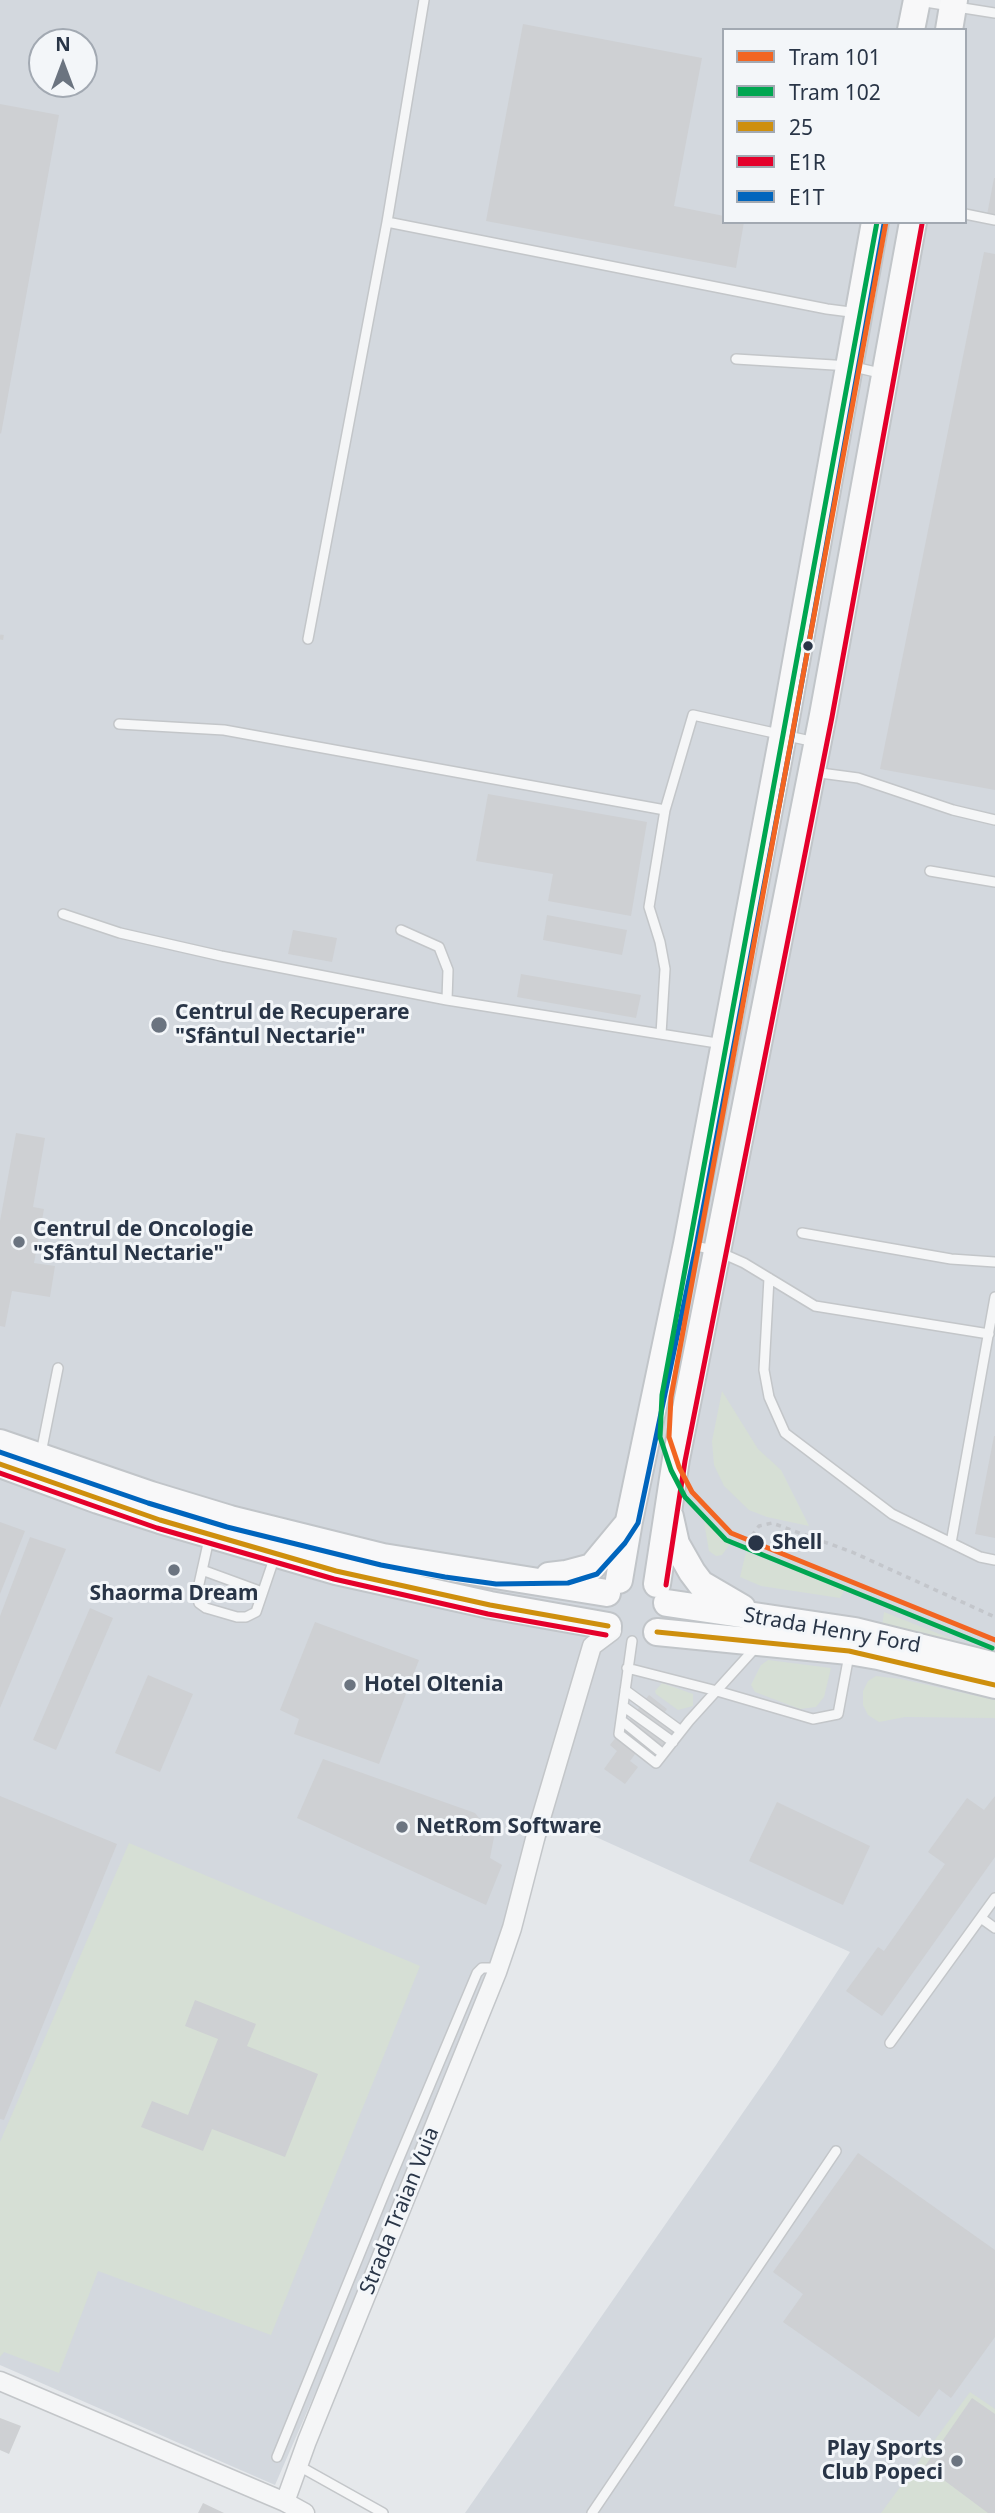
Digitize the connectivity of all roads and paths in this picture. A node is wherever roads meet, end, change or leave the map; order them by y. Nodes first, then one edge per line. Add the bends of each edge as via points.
1 (424, 0) edge
2 (917, 0) edge
3 (952, 12) edge
4 (995, 13) edge
5 (911, 28) edge
6 (967, 214) edge
7 (995, 220) edge
8 (387, 222) junction
9 (876, 224) edge
10 (914, 224) edge
11 (859, 313) junction
12 (736, 359) dead end
13 (850, 366) junction
14 (885, 374) junction
15 (308, 639) dead end
16 (119, 724) dead end
17 (783, 735) junction
18 (817, 742) junction
19 (811, 771) junction
20 (665, 810) junction
21 (995, 820) edge
22 (930, 872) dead end
23 (995, 883) edge
24 (63, 914) dead end
25 (401, 930) dead end
26 (447, 1000) junction
27 (661, 1034) junction
28 (725, 1044) junction
29 (802, 1233) dead end
30 (687, 1244) junction
31 (717, 1251) junction
32 (995, 1262) edge
33 (769, 1278) junction
34 (995, 1297) edge
35 (989, 1334) junction
36 (58, 1368) dead end
37 (0, 1443) edge
38 (40, 1458) junction
39 (0, 1464) edge
40 (667, 1505) junction
41 (629, 1521) junction
42 (210, 1536) junction
43 (821, 1541) junction
44 (951, 1543) junction
45 (746, 1544) dead end
46 (816, 1548) dead end
47 (275, 1555) junction
48 (995, 1560) edge
49 (202, 1570) junction
50 (497, 1575) junction
51 (613, 1586) junction
52 (262, 1592) junction
53 (662, 1594) junction
54 (995, 1617) edge
55 (762, 1629) junction
56 (657, 1632) junction
57 (617, 1633) junction
58 (849, 1651) junction
59 (995, 1666) edge
60 (627, 1668) junction
61 (995, 1685) edge
62 (625, 1690) junction
63 (717, 1691) junction
64 (623, 1706) junction
65 (681, 1731) junction
66 (673, 1742) junction
67 (995, 1898) edge
68 (981, 1918) junction
69 (995, 1928) edge
70 (497, 1972) junction
71 (890, 2043) dead end
72 (836, 2151) dead end
73 (0, 2381) edge
74 (277, 2457) dead end
75 (299, 2466) junction
76 (285, 2502) junction
77 (305, 2513) edge
78 (383, 2513) edge
79 (592, 2513) edge

1 - 8 lane
2 - 3 lane
2 - 5 main road
3 - 4 lane
6 - 7 lane
8 - 11 lane
8 - 15 lane
9 - 11 main road
10 - 14 main road
11 - 13 main road
12 - 13 lane
13 - 14 lane
13 - 17 main road
14 - 18 main road
16 - 20 lane via 224,730
17 - 18 lane
17 - 20 lane via 692,715
17 - 28 main road
18 - 19 main road
19 - 21 lane via 859,778
19 - 31 main road
20 - 27 lane via 649,907 666,969
22 - 23 lane
24 - 26 lane via 120,933 221,956
25 - 26 lane via 439,947 448,970
26 - 27 lane
27 - 28 lane
28 - 30 main road
29 - 32 lane via 951,1259
30 - 31 lane
30 - 41 main road
31 - 33 lane
31 - 40 main road
33 - 35 lane via 815,1306
33 - 44 lane via 764,1370 769,1397 785,1433 892,1514
34 - 35 lane
35 - 44 lane
36 - 38 lane
37 - 38 main road
38 - 50 main road via 242,1522 383,1557
39 - 42 main road
40 - 53 main road
40 - 55 main road via 681,1554 701,1584
41 - 50 main road via 592,1567 558,1575
41 - 51 main road
42 - 47 main road
42 - 49 lane
43 - 45 path via 772,1523 759,1526
43 - 46 path
43 - 54 path
44 - 48 lane
47 - 52 lane
47 - 57 main road
49 - 52 lane
49 - 52 lane via 197,1593 206,1608 246,1617 256,1612
50 - 51 main road
51 - 53 main road via 639,1576
51 - 57 main road via 603,1604 603,1615
53 - 55 main road, Strada Henry Ford
53 - 56 main road via 663,1624
55 - 56 main road, Strada Henry Ford
55 - 58 main road, Strada Henry Ford
55 - 59 main road, Strada Henry Ford via 892,1639
55 - 63 lane
56 - 57 main road via 649,1637
57 - 60 lane
57 - 70 street, Strada Traian Vuia via 592,1646
58 - 61 main road, Strada Henry Ford
58 - 63 lane via 838,1714 813,1719
60 - 62 lane
60 - 63 lane
62 - 64 lane
62 - 65 lane
63 - 65 lane
64 - 66 lane
64 - 66 lane via 621,1720 663,1754
65 - 66 lane
67 - 68 lane
68 - 69 lane
68 - 71 lane
70 - 74 lane via 482,1968 477,1973
70 - 75 street, Strada Traian Vuia
72 - 79 lane
73 - 76 street
75 - 76 street, Strada Traian Vuia
75 - 78 lane
76 - 77 street

